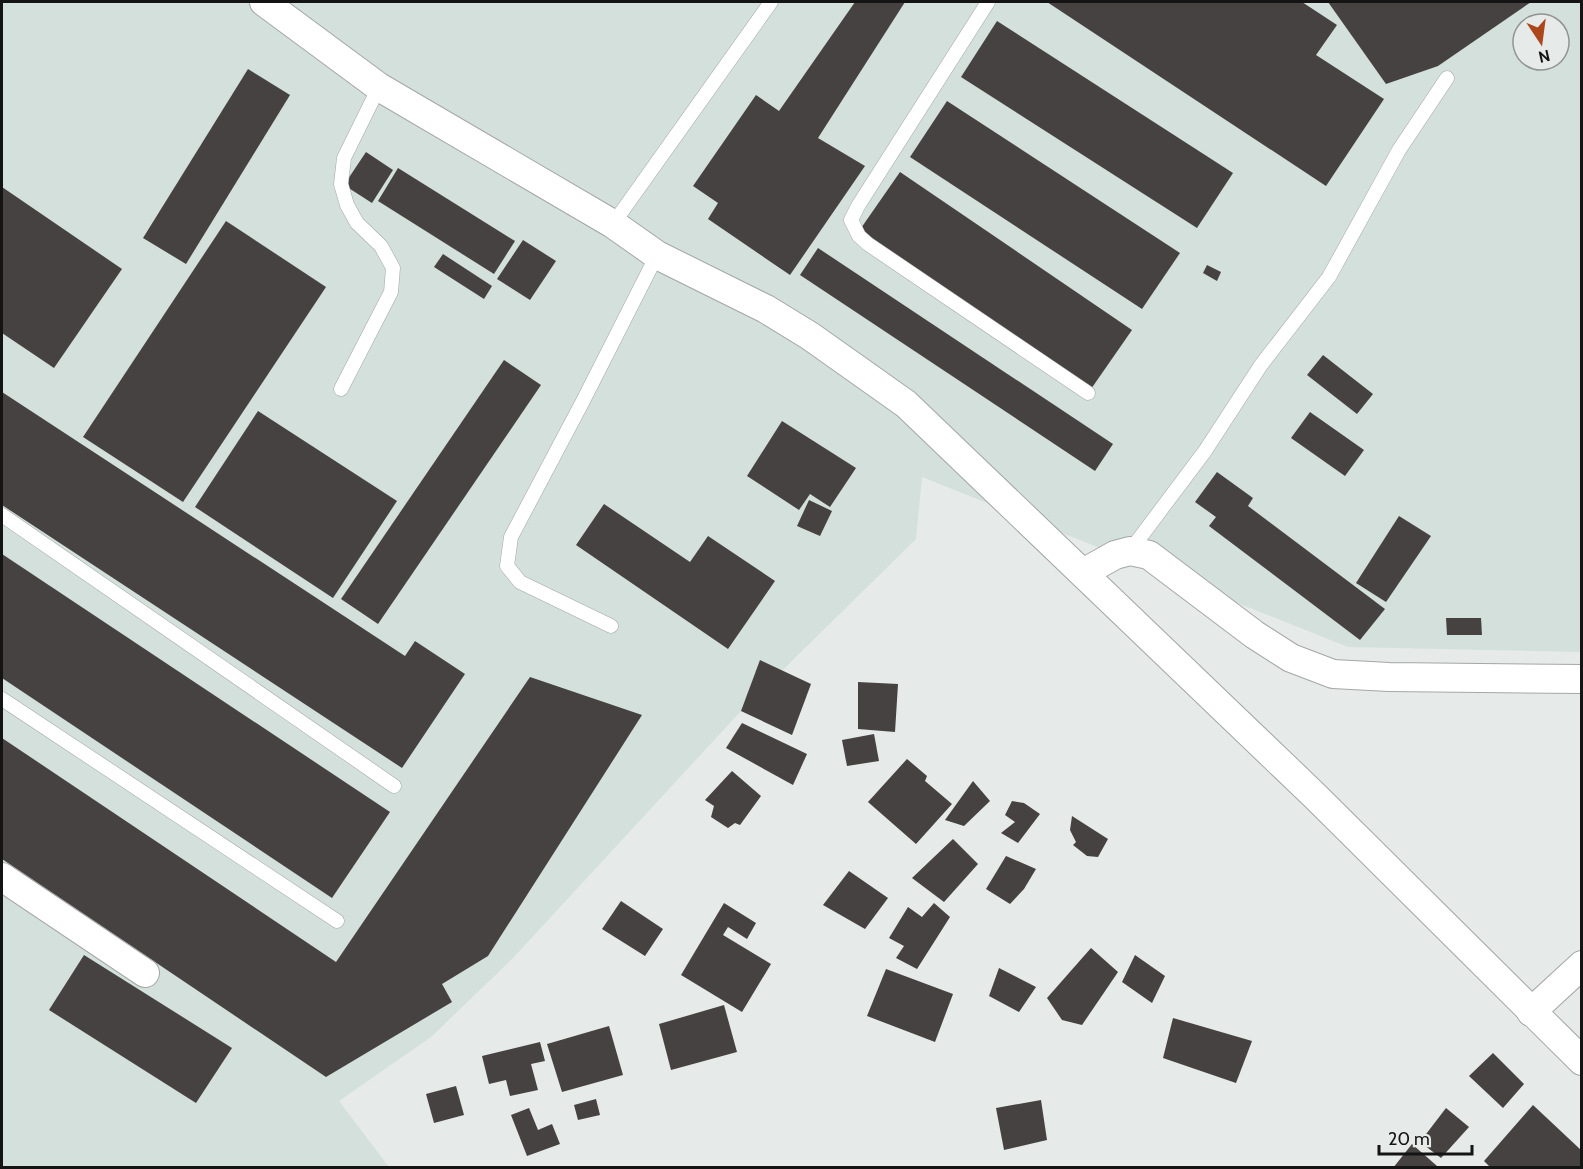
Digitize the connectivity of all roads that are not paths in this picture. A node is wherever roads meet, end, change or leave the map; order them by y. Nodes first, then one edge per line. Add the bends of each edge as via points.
1 (266, 2) edge
2 (771, 2) edge
3 (988, 2) edge
4 (1447, 78) dead end
5 (380, 87) junction
6 (613, 224) junction
7 (657, 255) junction
8 (341, 389) dead end
9 (1088, 393) dead end
10 (2, 515) edge
11 (1130, 551) junction
12 (1083, 573) junction
13 (611, 626) dead end
14 (1581, 679) edge
15 (2, 699) edge
16 (393, 786) dead end
17 (2, 877) edge
18 (337, 921) dead end
19 (1581, 964) edge
20 (145, 973) dead end
21 (1531, 1012) junction
22 (1581, 1061) edge

1 - 5 street
2 - 6 lane
3 - 9 lane via 851,220 868,244
4 - 11 lane via 1399,150 1329,277 1261,365 1205,451
5 - 6 street
5 - 8 lane via 344,158 341,184 346,205 357,223 381,246 393,268 391,292
6 - 7 street
7 - 12 street via 766,309 906,404
7 - 13 lane via 511,537 507,566 520,582
10 - 16 lane
11 - 12 street
11 - 14 street via 1149,555 1291,658 1333,674
12 - 21 street via 1315,796
15 - 18 lane
17 - 20 street
19 - 21 street
21 - 22 street

